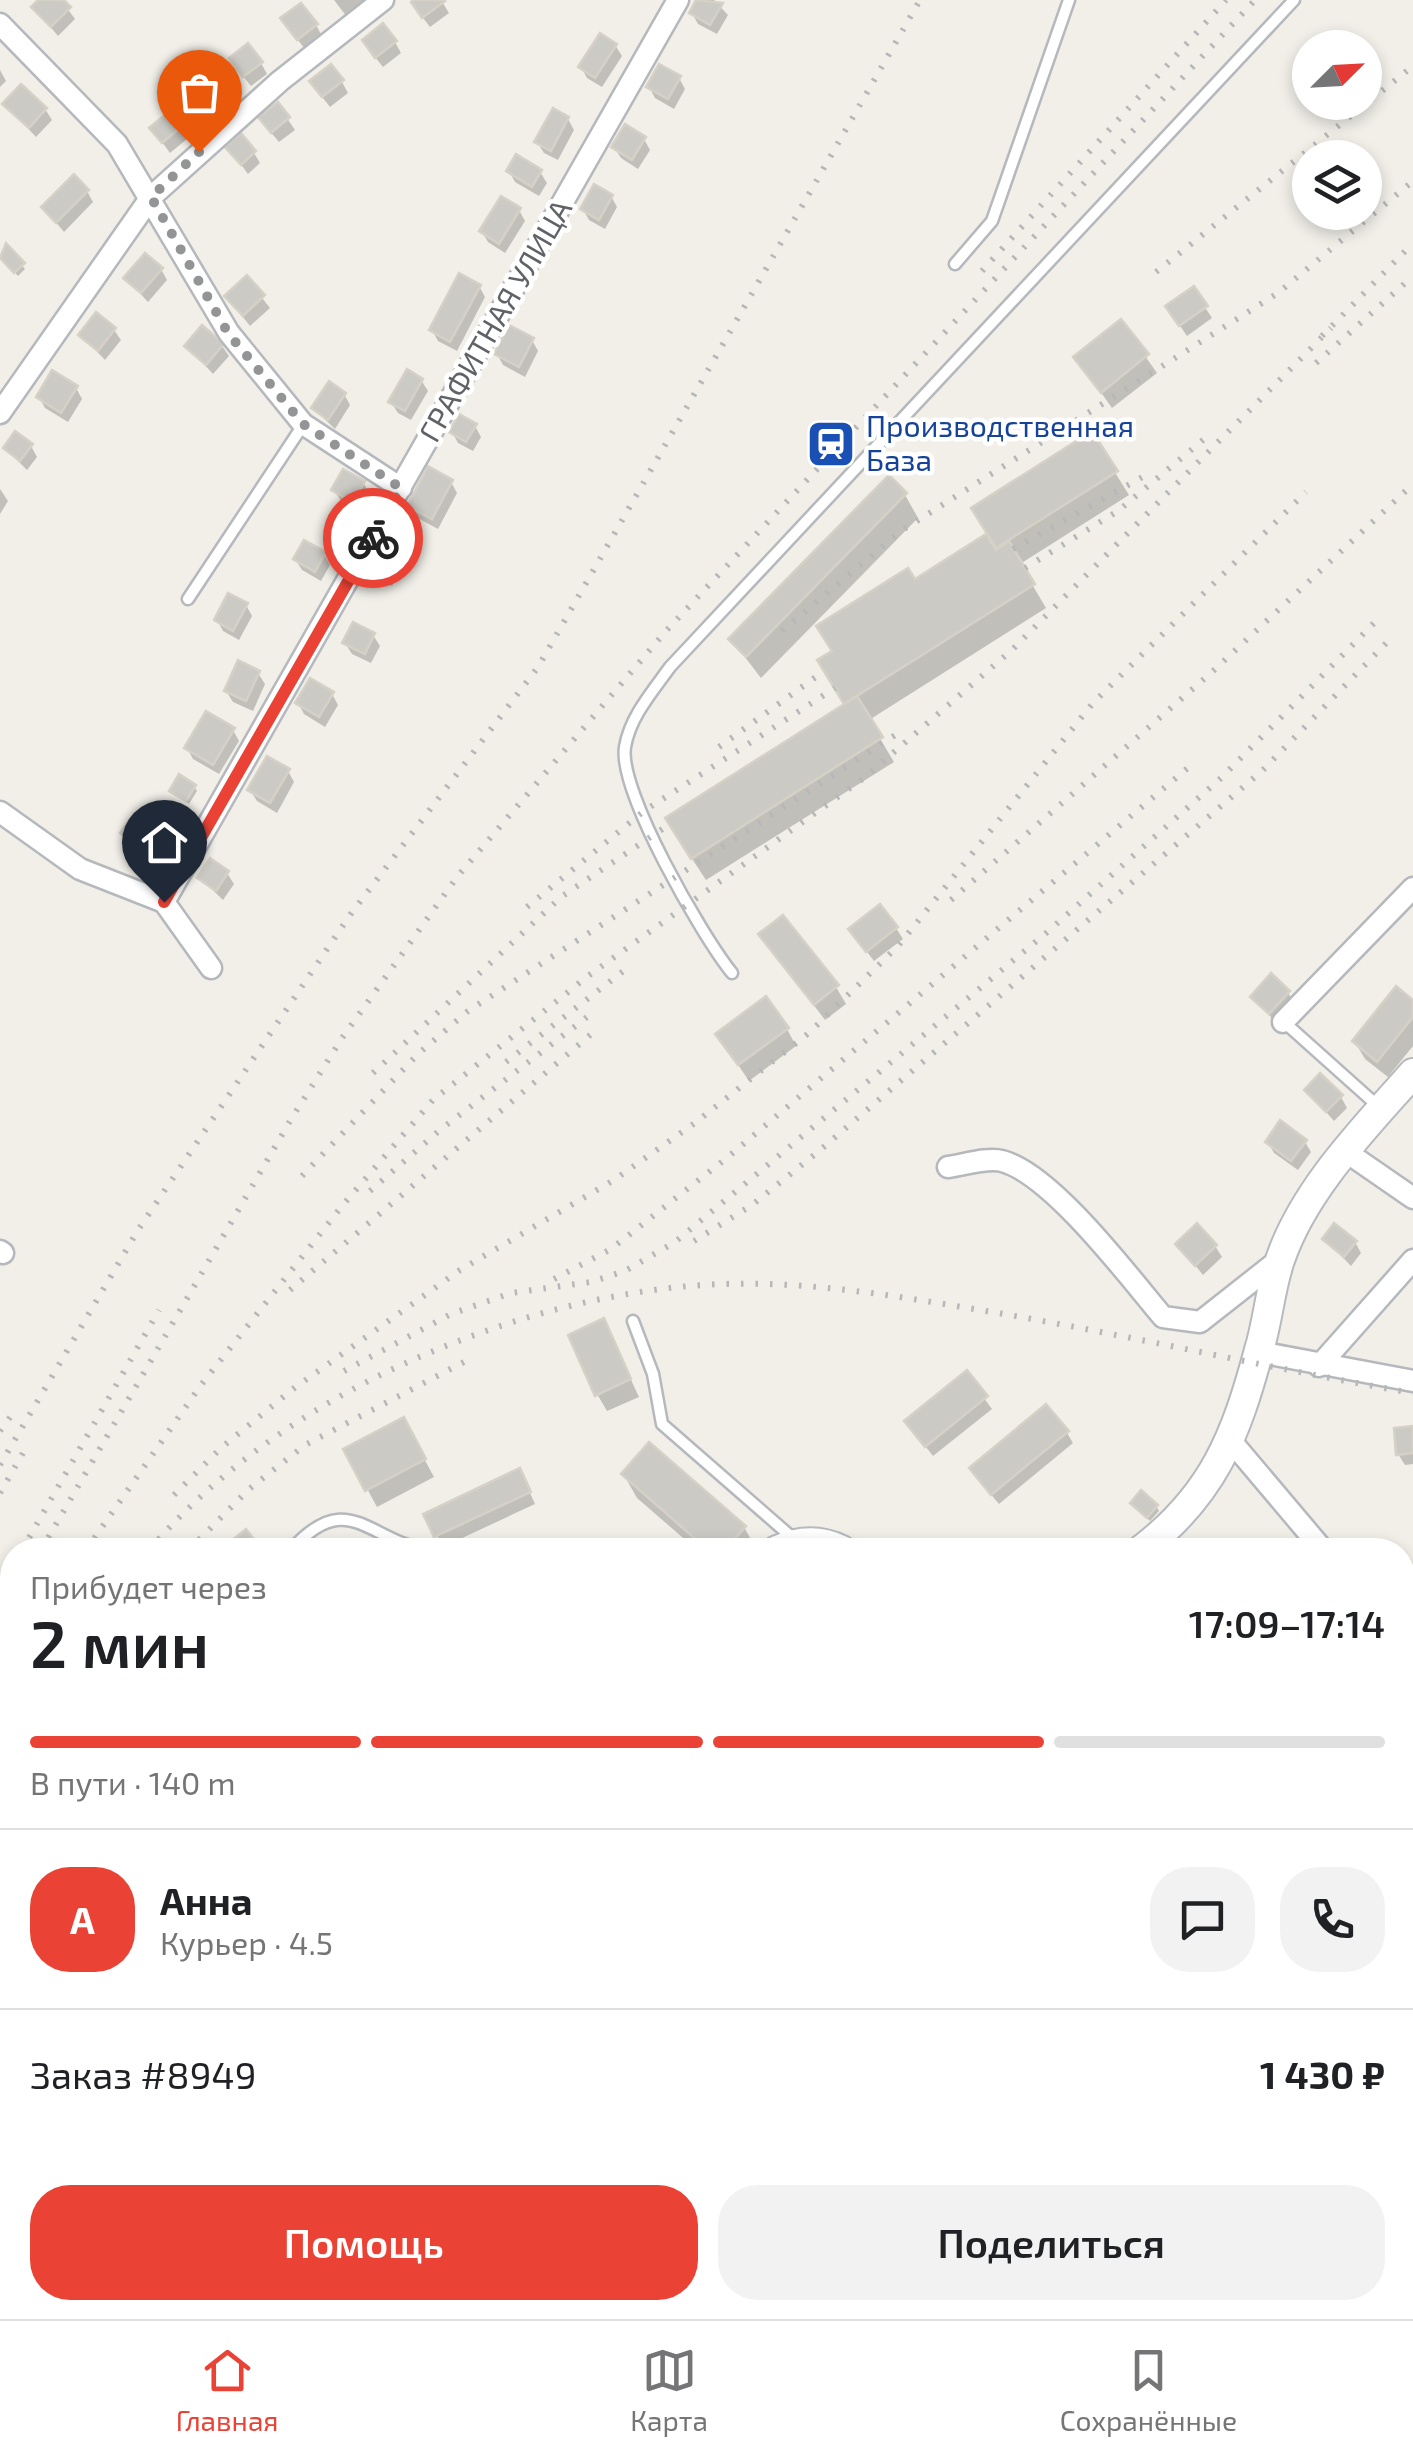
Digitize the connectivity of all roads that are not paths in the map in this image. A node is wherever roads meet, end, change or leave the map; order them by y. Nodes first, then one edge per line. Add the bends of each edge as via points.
1 (384, 0) edge
2 (678, 0) edge
3 (1069, 0) edge
4 (1294, 0) edge
5 (0, 24) edge
6 (151, 197) junction
7 (955, 264) dead end
8 (0, 412) edge
9 (303, 424) junction
10 (401, 488) junction
11 (188, 599) dead end
12 (0, 812) edge
13 (1413, 888) edge
14 (164, 902) junction
15 (210, 968) dead end
16 (732, 973) dead end
17 (1283, 1022) joint
18 (1413, 1074) edge
19 (1381, 1109) junction
20 (1345, 1152) junction
21 (948, 1168) dead end
22 (1413, 1198) edge
23 (1280, 1259) junction
24 (1413, 1260) edge
25 (633, 1321) dead end
26 (1259, 1352) junction
27 (1319, 1366) junction
28 (1413, 1381) edge
29 (1231, 1441) junction
30 (306, 1538) edge
31 (399, 1538) edge
32 (779, 1538) edge
33 (1155, 1538) edge
34 (1313, 1538) edge

1 - 6 street via 280,81
2 - 10 street, ГРАФИТНАЯ УЛИЦА
3 - 7 lane via 992,221
4 - 16 lane via 670,667 636,715 624,748 628,783 688,908
5 - 6 street via 117,144
6 - 8 street
6 - 9 street via 228,333
9 - 10 street
9 - 11 lane
10 - 14 street, ГРАФИТНАЯ УЛИЦА
12 - 14 street via 80,869
13 - 17 street
14 - 15 street
17 - 19 lane
18 - 19 street
19 - 20 street
20 - 22 street
20 - 23 street
21 - 23 street via 1000,1160 1032,1177 1094,1235 1163,1317 1200,1322
23 - 26 street
24 - 27 street
25 - 32 lane via 662,1424
26 - 27 street
26 - 29 street
27 - 28 street
29 - 33 street via 1208,1484
29 - 34 street
30 - 31 lane via 326,1523 353,1518

